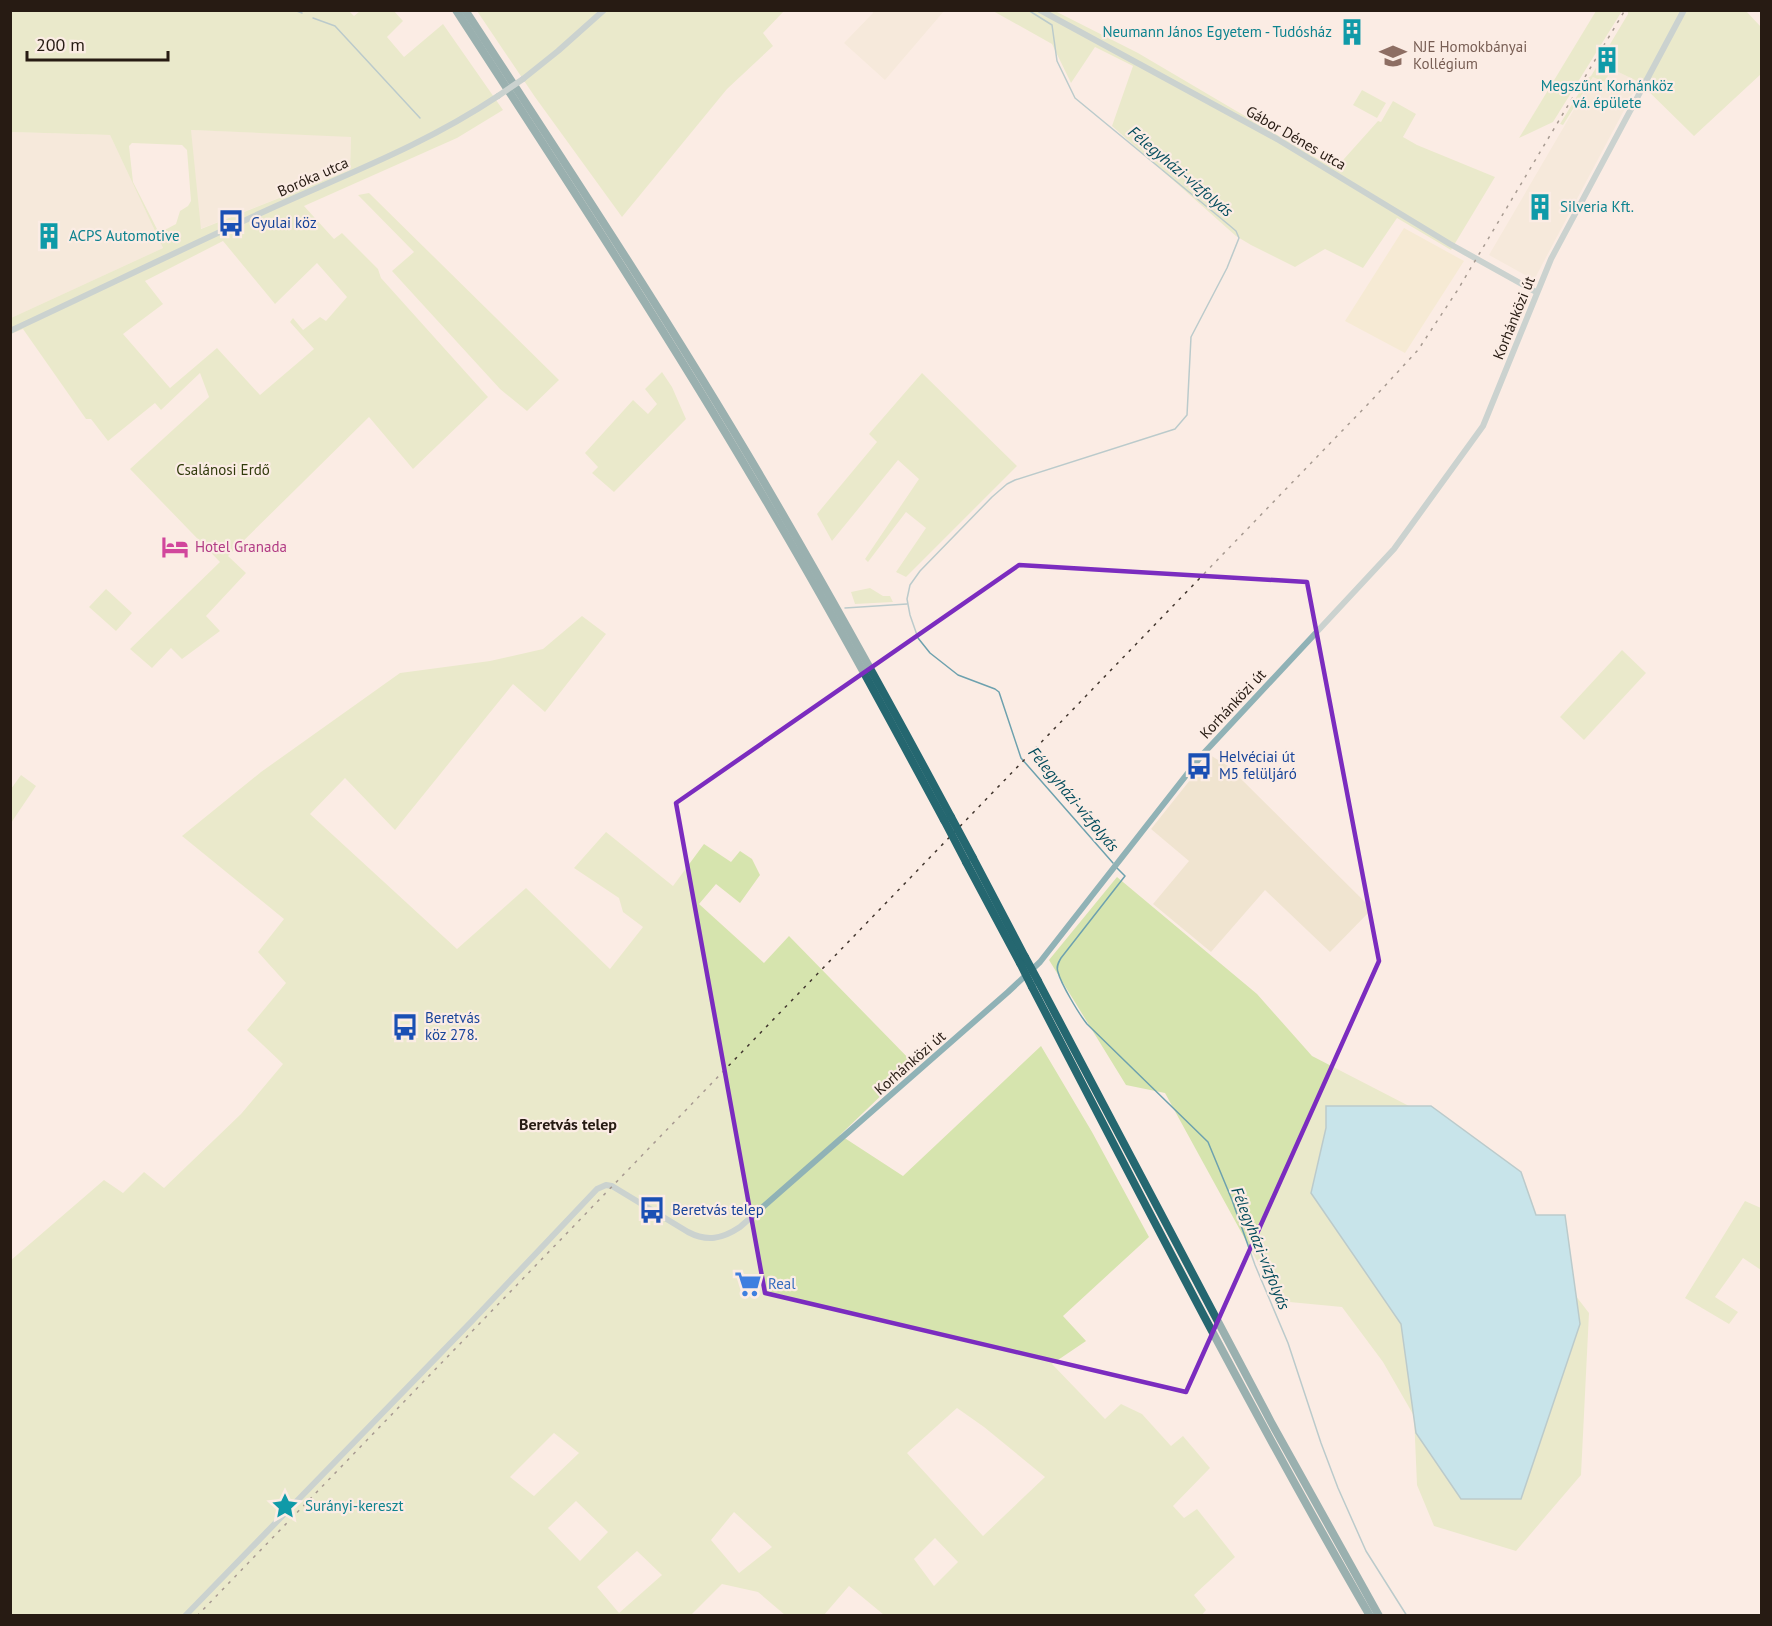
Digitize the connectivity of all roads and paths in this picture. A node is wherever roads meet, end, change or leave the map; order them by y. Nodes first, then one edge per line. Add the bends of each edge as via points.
1 (456, 10) edge
2 (465, 10) edge
3 (604, 10) edge
4 (1040, 10) edge
5 (1684, 10) edge
6 (1536, 292) junction
7 (10, 331) edge
8 (948, 819) junction
9 (1035, 984) junction
10 (185, 1616) edge
11 (1370, 1616) edge
12 (1379, 1616) edge

1 - 8 highway via 751,476
2 - 8 highway via 730,425 832,598
3 - 7 street, Boróka utca, bridge via 523,79 461,120
4 - 6 street, Gábor Dénes utca via 1277,139
5 - 6 street, Korhánközi út
6 - 10 street, Korhánközi út via 1490,412 1473,442 1394,549 1202,755 1049,952 1022,980 732,1232 717,1238 700,1237 612,1186 597,1189
8 - 9 highway, bridge
9 - 11 highway via 1241,1383
9 - 12 highway

